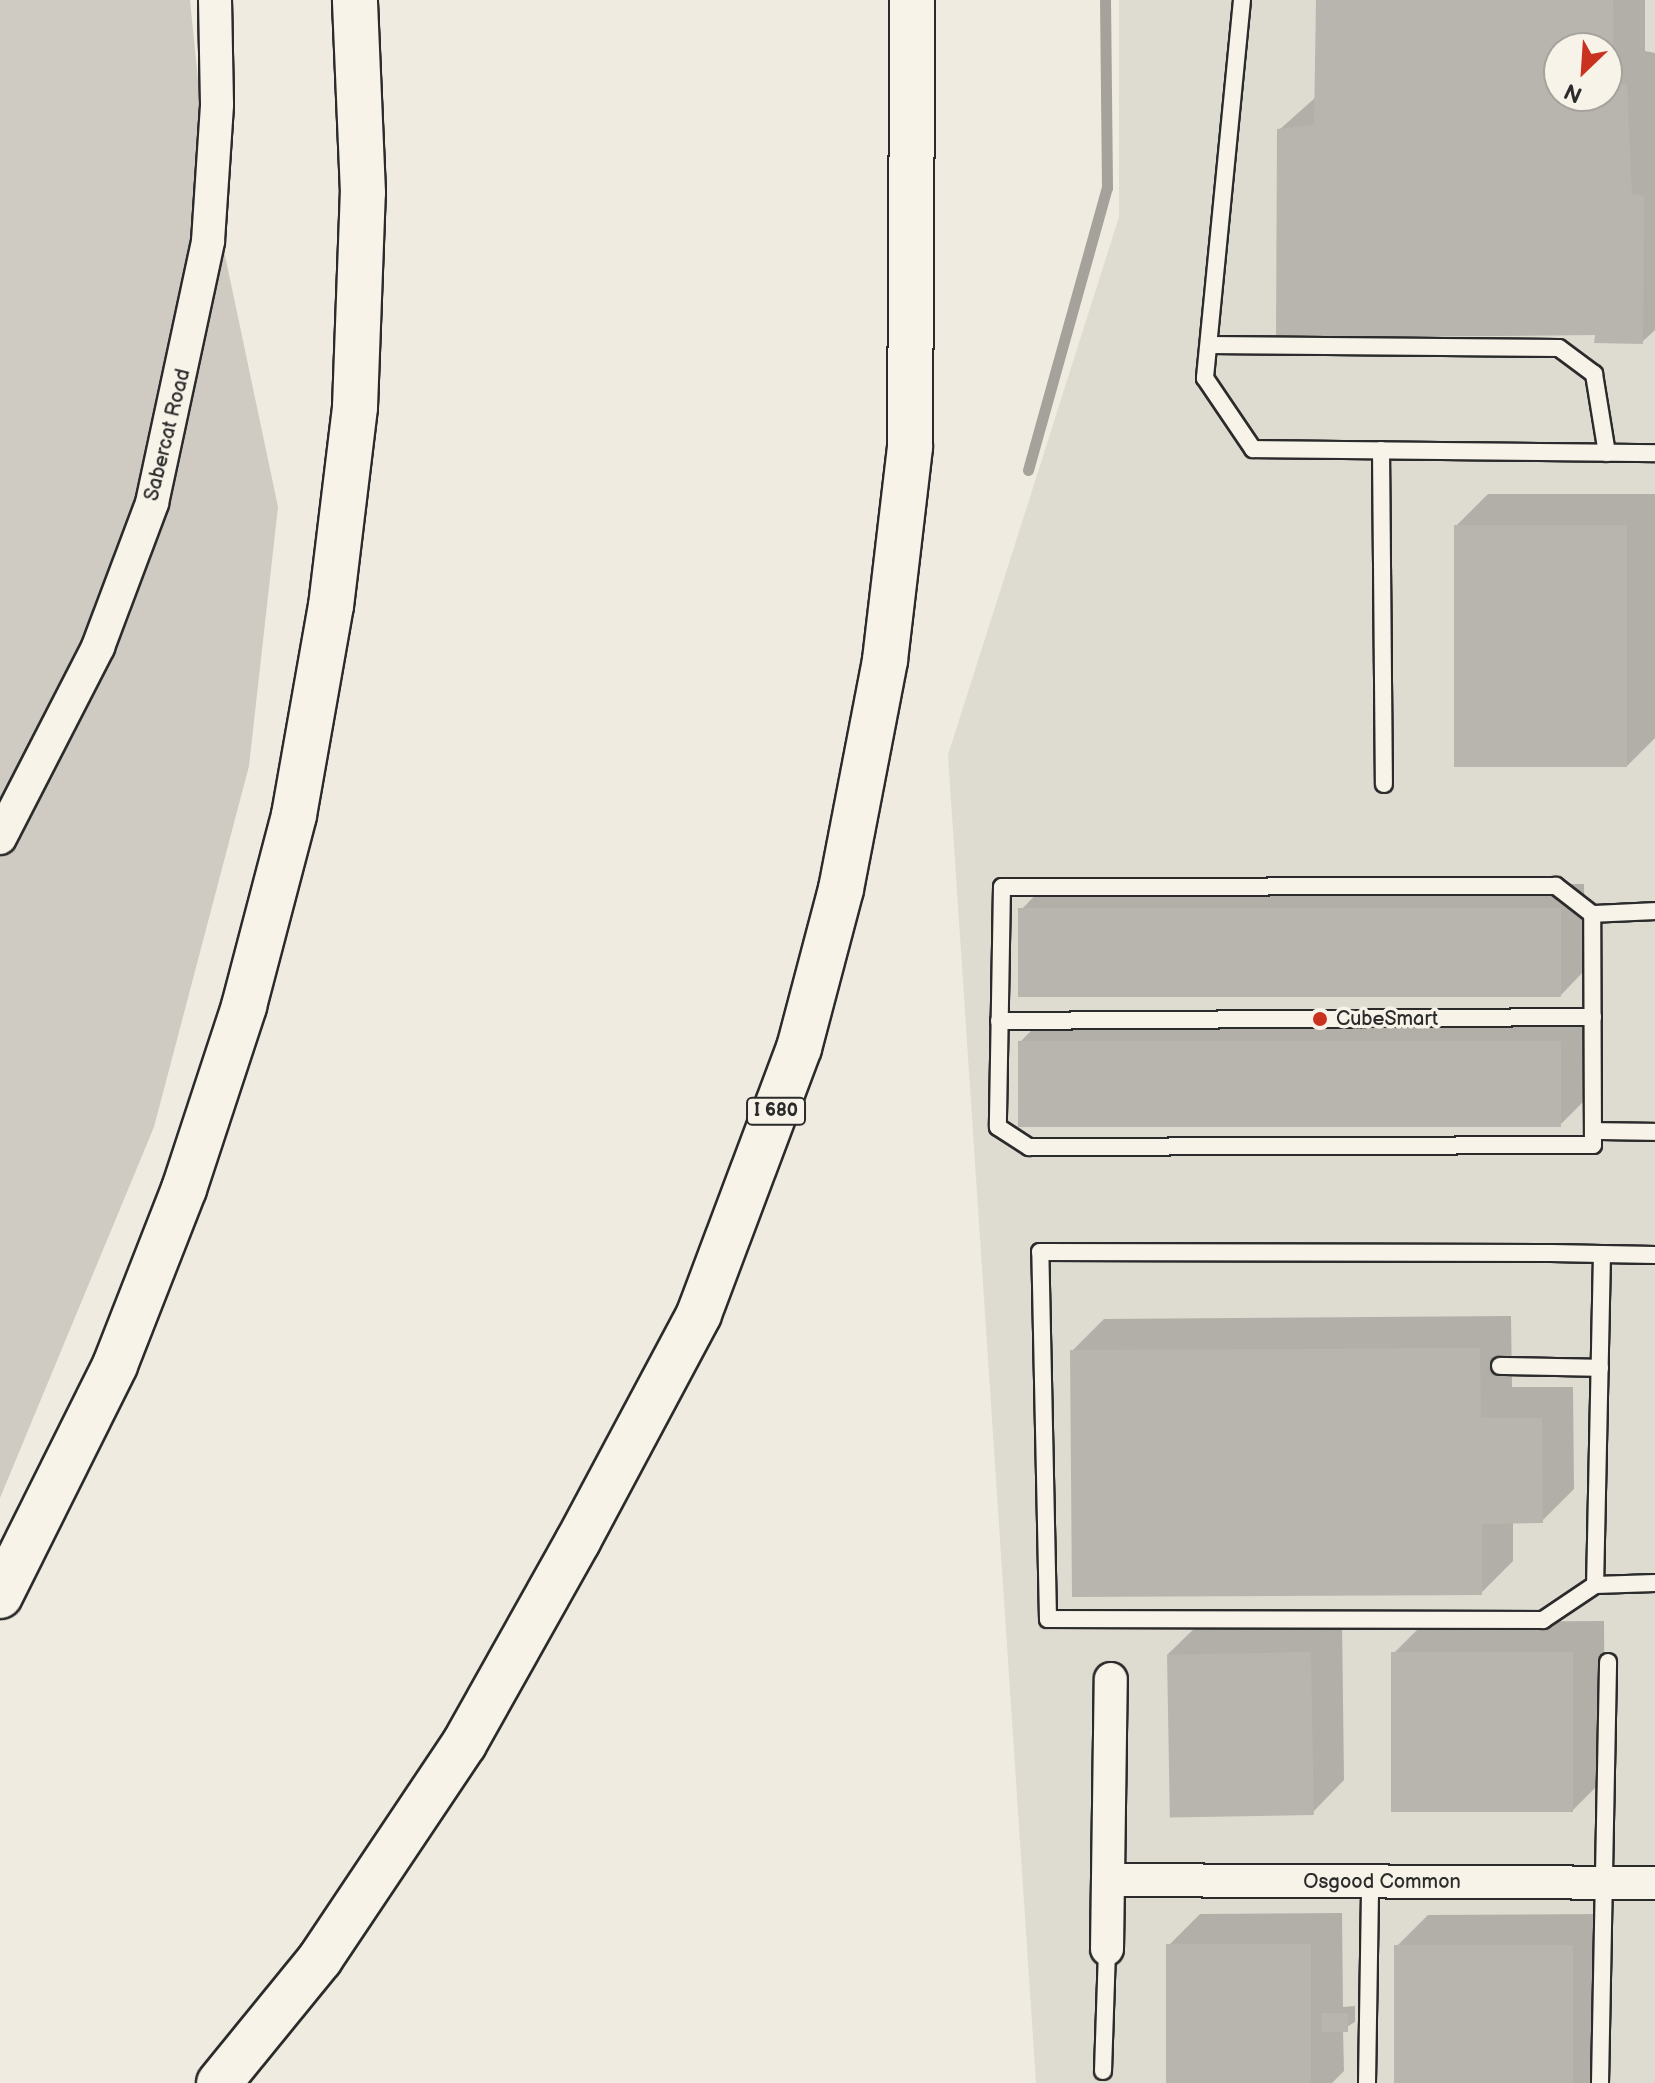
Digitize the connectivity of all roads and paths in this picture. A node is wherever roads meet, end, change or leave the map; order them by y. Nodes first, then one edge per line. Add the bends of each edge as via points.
1 (215, 0) edge
2 (355, 0) edge
3 (912, 0) edge
4 (1242, 0) edge
5 (1209, 345) junction
6 (1381, 450) junction
7 (1607, 453) junction
8 (1655, 453) edge
9 (1384, 784) dead end
10 (0, 838) edge
11 (1655, 911) edge
12 (1592, 914) junction
13 (1593, 1017) junction
14 (999, 1021) junction
15 (1655, 1132) edge
16 (1593, 1138) junction
17 (1602, 1254) junction
18 (1655, 1255) edge
19 (1500, 1366) dead end
20 (1600, 1368) junction
21 (1655, 1583) edge
22 (1595, 1585) junction
23 (0, 1596) edge
24 (1608, 1662) dead end
25 (1111, 1679) dead end
26 (1109, 1880) junction
27 (1370, 1882) junction
28 (1601, 1883) junction
29 (1655, 1883) edge
30 (1107, 1949) joint
31 (1103, 2071) dead end
32 (219, 2083) edge
33 (1367, 2083) edge
34 (1600, 2083) edge

1 - 10 street, Sabercat Road via 217,104 208,241 163,459 98,647
2 - 23 highway via 363,193 355,407 331,606 294,815 244,1006 184,1189 115,1365
3 - 32 highway, I 680 via 910,447 885,660 841,889 799,1048 699,1314 571,1555 464,1744 320,1959
4 - 5 lane
5 - 6 lane via 1205,378 1253,449
5 - 7 lane via 1559,348 1594,374
6 - 7 lane
6 - 9 lane
7 - 8 lane
11 - 12 lane
12 - 13 lane
12 - 14 lane via 1556,886 1002,887
13 - 14 lane
13 - 16 lane
14 - 16 lane via 998,1127 1029,1147
15 - 16 lane
17 - 18 lane
17 - 20 lane
17 - 22 lane via 1040,1252 1048,1619 1543,1620
19 - 20 lane
20 - 22 lane
21 - 22 lane
24 - 28 lane
25 - 26 street
26 - 27 street, Osgood Common
26 - 30 street
27 - 28 street, Osgood Common
27 - 33 lane
28 - 29 street, Osgood Common
28 - 34 lane
30 - 31 lane

